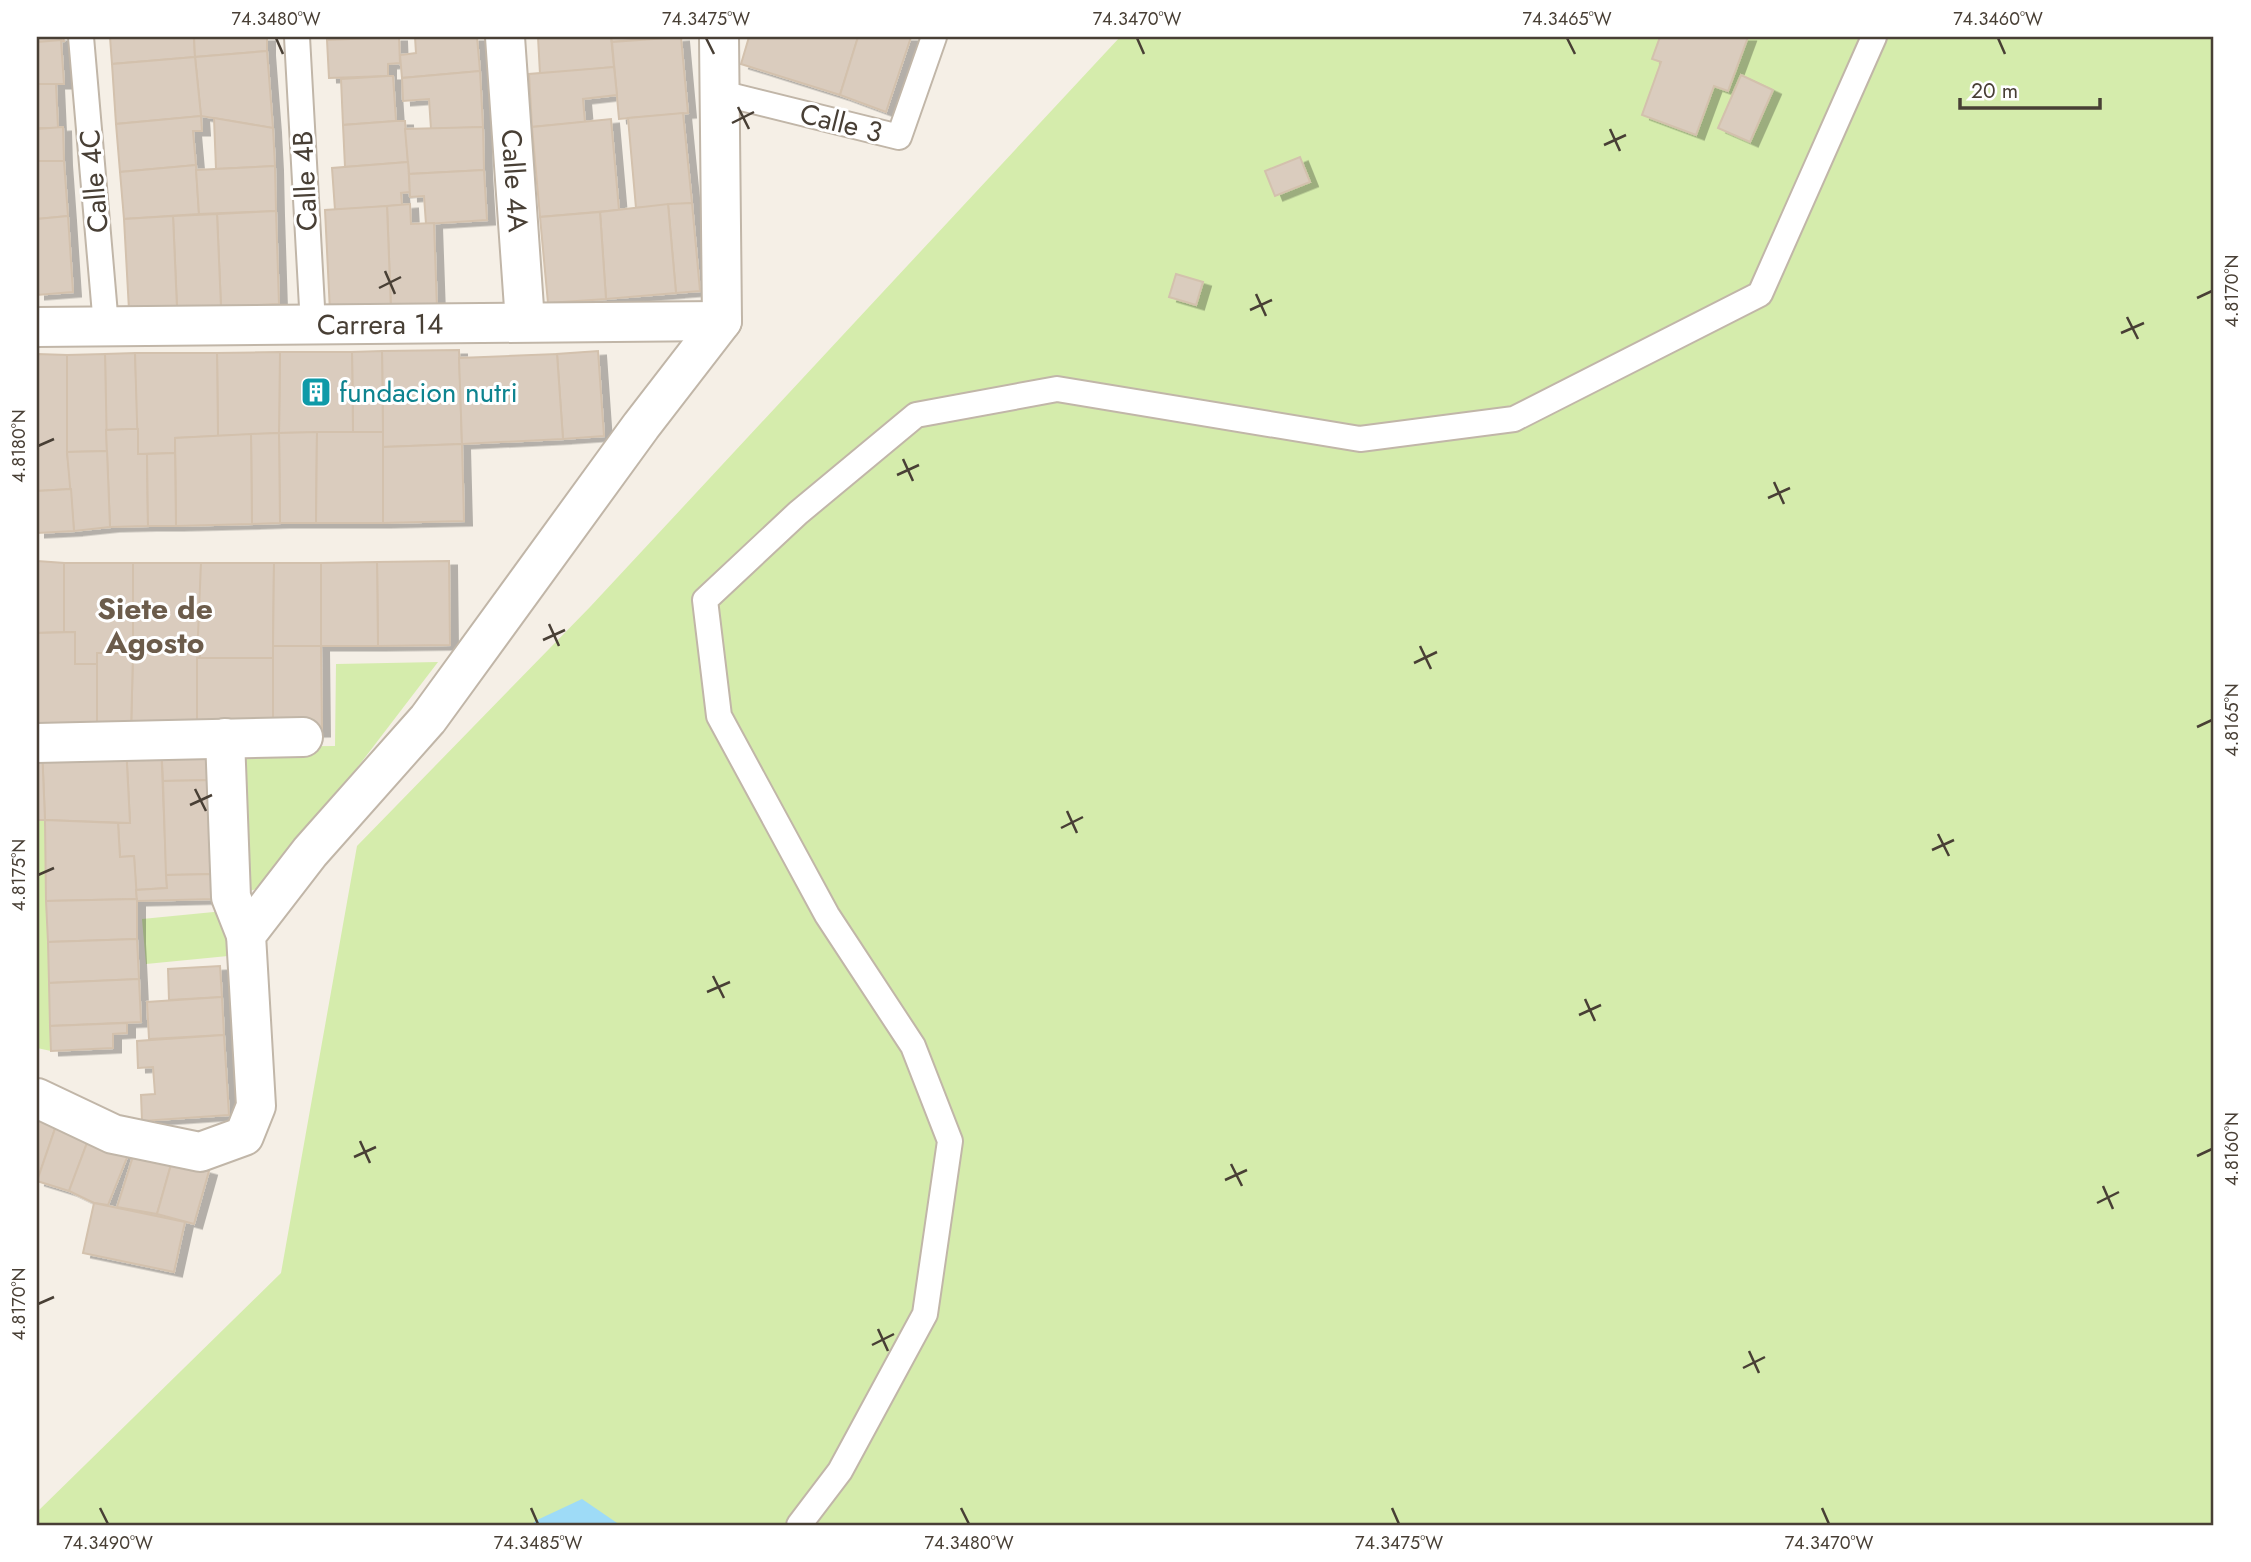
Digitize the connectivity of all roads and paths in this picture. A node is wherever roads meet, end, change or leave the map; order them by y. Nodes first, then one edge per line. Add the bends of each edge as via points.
1 (81, 37) edge
2 (297, 37) edge
3 (505, 37) edge
4 (719, 37) edge
5 (934, 37) edge
6 (1874, 37) edge
7 (721, 93) junction
8 (722, 321) junction
9 (526, 322) junction
10 (313, 325) junction
11 (106, 326) junction
12 (37, 327) edge
13 (303, 737) dead end
14 (225, 738) junction
15 (37, 743) edge
16 (246, 934) junction
17 (37, 1098) edge
18 (799, 1525) edge

1 - 11 lane, Calle 4C
2 - 10 lane, Calle 4B
3 - 9 street, Calle 4A
4 - 7 street
5 - 7 lane, Calle 3 via 899,137
6 - 18 lane via 1760,294 1514,419 1360,439 1057,389 916,415 798,513 705,600 719,716 827,915 913,1046 950,1141 925,1314 840,1471
7 - 8 street
8 - 9 street, Carrera 14
8 - 16 street via 428,719 310,852
9 - 10 street, Carrera 14
10 - 11 street, Carrera 14
11 - 12 street, Carrera 14
13 - 14 street
14 - 15 street
14 - 16 street via 231,897
16 - 17 street via 256,1106 244,1136 200,1152 113,1134

